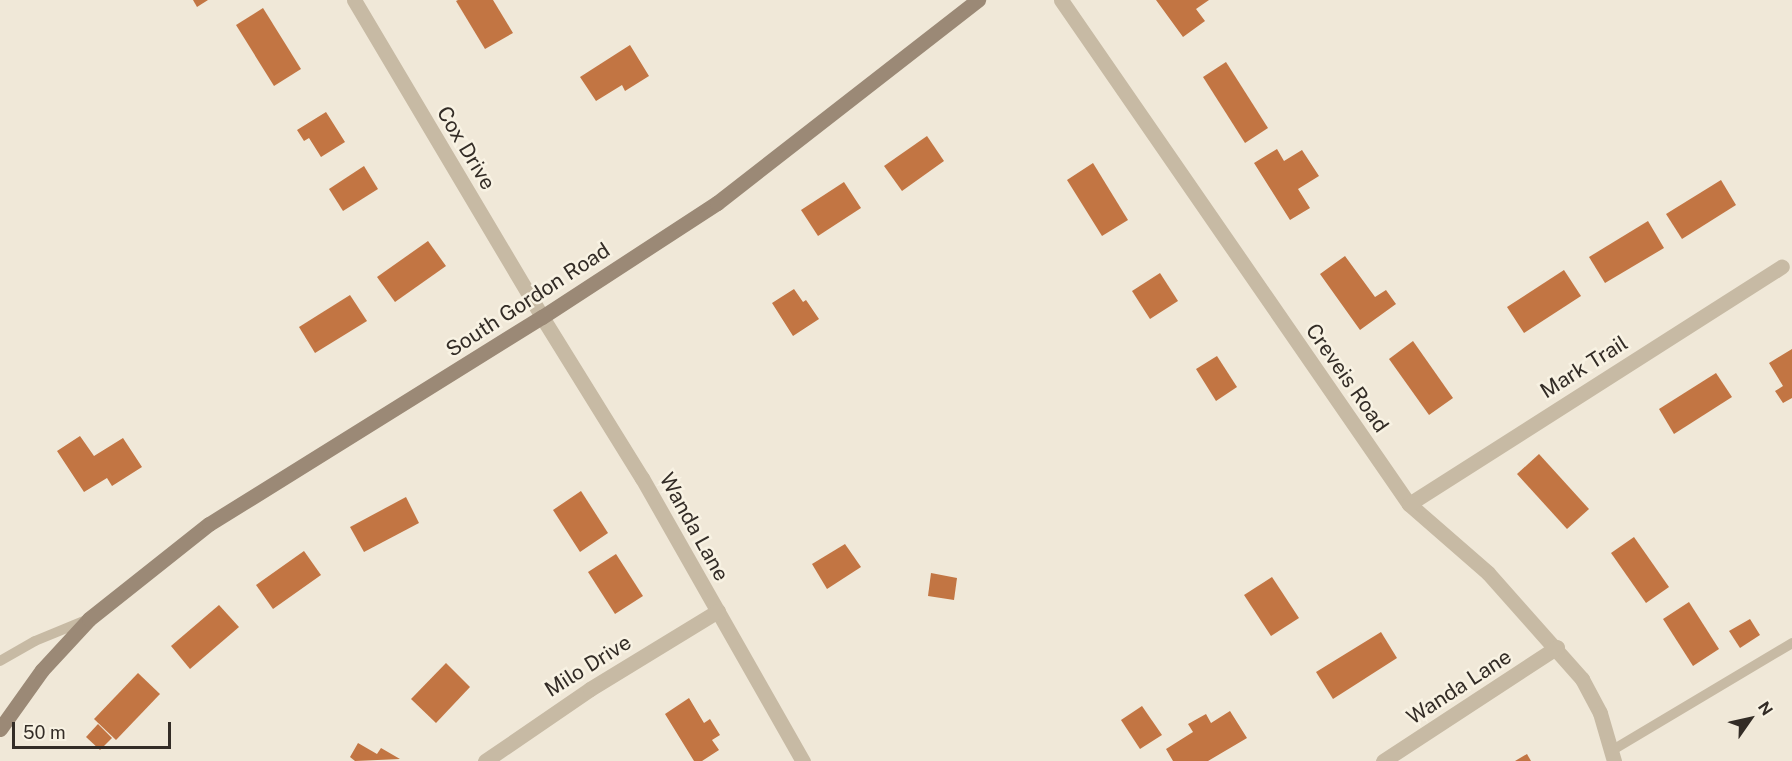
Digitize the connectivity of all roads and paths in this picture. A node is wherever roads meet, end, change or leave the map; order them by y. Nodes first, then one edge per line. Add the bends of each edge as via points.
1 (354, 0) edge
2 (978, 0) edge
3 (1061, 0) edge
4 (1782, 266) dead end
5 (542, 317) junction
6 (1408, 504) junction
7 (718, 611) junction
8 (89, 619) junction
9 (1792, 643) edge
10 (1557, 648) junction
11 (0, 661) edge
12 (0, 729) edge
13 (1613, 756) edge
14 (485, 761) edge
15 (803, 761) edge
16 (1383, 761) edge

1 - 5 street, Cox Drive
2 - 5 street, South Gordon Road via 717,203
3 - 6 street, Creveis Road
4 - 6 street, Mark Trail
5 - 7 street, Wanda Lane via 642,478
5 - 8 street, South Gordon Road via 209,524
6 - 10 street, Creveis Road via 1488,573
7 - 14 street, Milo Drive via 590,688
7 - 15 street, Wanda Lane
8 - 11 lane, South Gordon Road via 35,641
8 - 12 street, South Gordon Road via 42,670
9 - 13 lane
10 - 13 street, Creveis Road via 1582,679 1600,713
10 - 16 street, Wanda Lane

